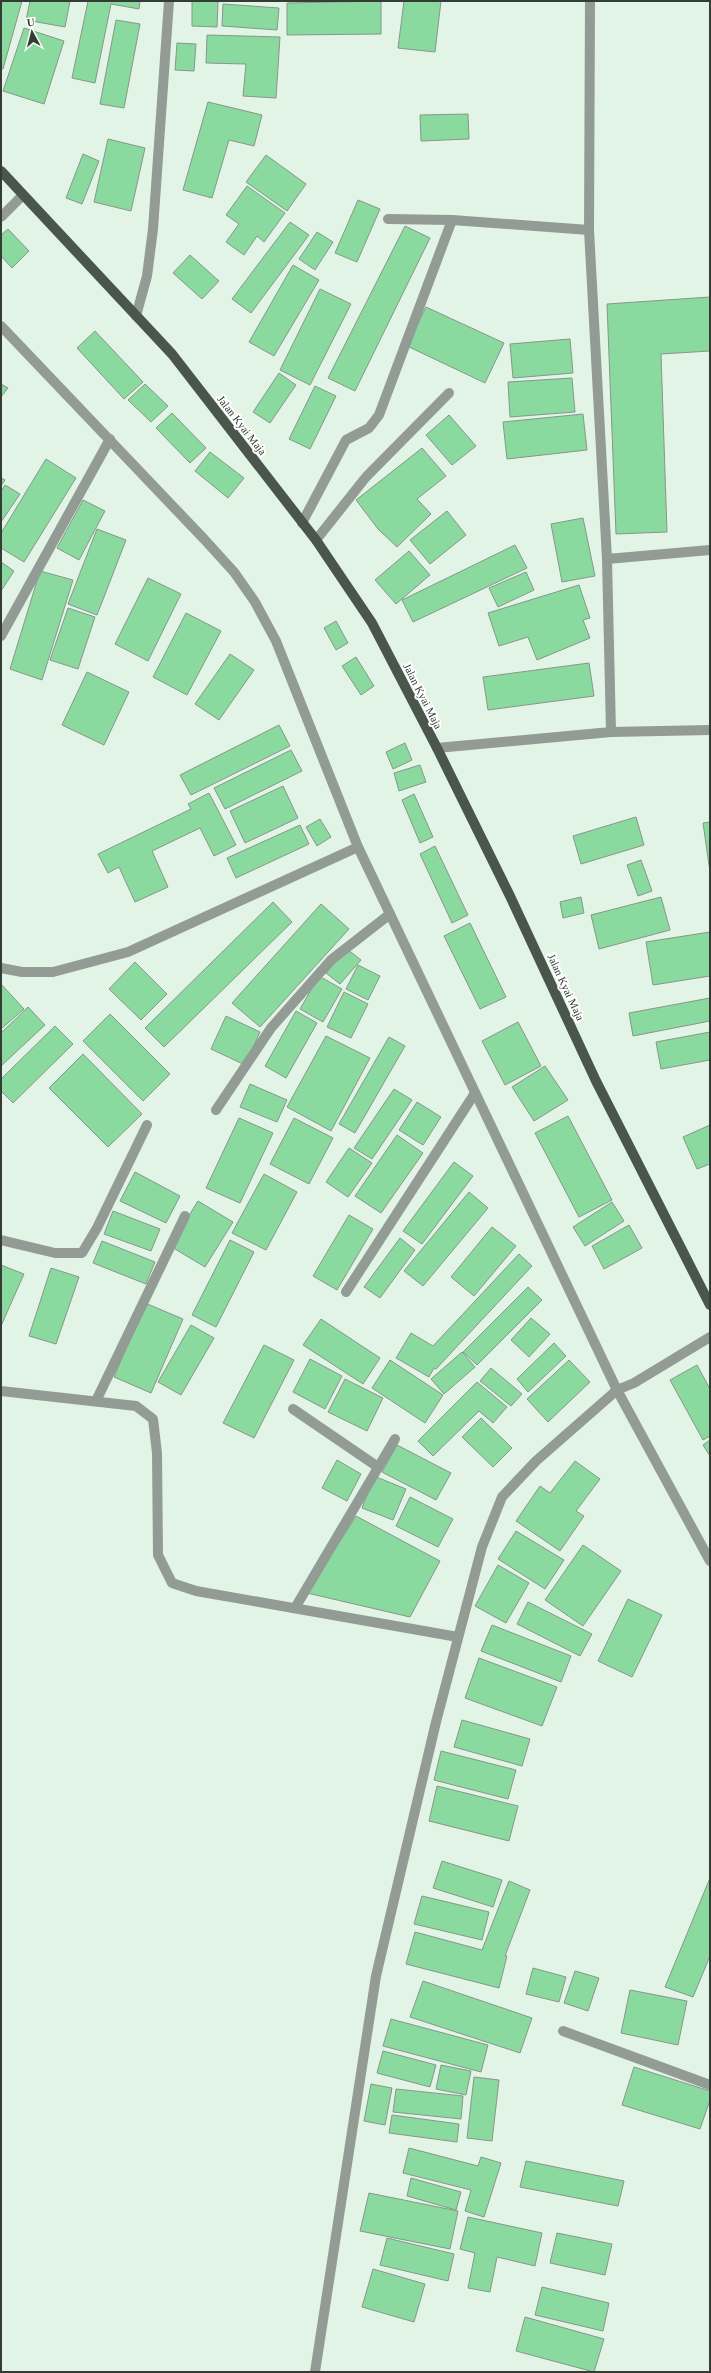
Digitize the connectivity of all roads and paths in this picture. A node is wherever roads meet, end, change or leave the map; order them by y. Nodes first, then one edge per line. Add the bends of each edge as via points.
1 (169, 1) edge
2 (590, 1) edge
3 (1, 171) edge
4 (23, 195) junction
5 (1, 216) edge
6 (388, 219) dead end
7 (452, 220) junction
8 (589, 230) junction
9 (136, 316) junction
10 (1, 326) edge
11 (449, 393) dead end
12 (110, 439) junction
13 (302, 523) junction
14 (316, 540) junction
15 (710, 550) edge
16 (607, 559) junction
17 (1, 636) edge
18 (710, 730) edge
19 (612, 732) junction
20 (437, 748) junction
21 (358, 847) junction
22 (390, 914) junction
23 (1, 968) edge
24 (475, 1093) junction
25 (216, 1110) dead end
26 (147, 1125) dead end
27 (184, 1216) dead end
28 (1, 1240) edge
29 (346, 1292) dead end
30 (710, 1305) edge
31 (710, 1337) edge
32 (617, 1390) junction
33 (1, 1391) edge
34 (96, 1401) junction
35 (292, 1409) dead end
36 (395, 1439) dead end
37 (378, 1467) junction
38 (710, 1561) edge
39 (295, 1608) junction
40 (458, 1637) junction
41 (563, 2031) dead end
42 (710, 2085) edge
43 (315, 2372) edge

1 - 9 street via 153,229 147,276
2 - 8 street
3 - 4 main road, Jalan Kyai Maja
4 - 5 street
4 - 9 main road, Jalan Kyai Maja
6 - 7 street
7 - 8 street
7 - 13 street via 378,415 369,428 346,440
8 - 16 street
9 - 13 main road, Jalan Kyai Maja via 172,354
10 - 12 street
11 - 14 street via 366,477
12 - 17 street
12 - 21 street via 234,572 255,602 276,641 294,683
13 - 14 main road, Jalan Kyai Maja
14 - 20 main road, Jalan Kyai Maja via 372,623
15 - 16 street
16 - 19 street
18 - 19 street
19 - 20 street
20 - 30 main road, Jalan Kyai Maja via 510,896 596,1081
21 - 22 street
21 - 23 street via 128,952 53,972 22,972
22 - 24 street
22 - 25 street via 331,960 271,1028
24 - 29 street
24 - 32 street
26 - 28 street via 97,1228 82,1253 55,1253
27 - 34 street
31 - 32 street via 663,1363 634,1383
32 - 38 street
32 - 40 street via 536,1461 502,1497 482,1547
33 - 34 street
34 - 39 street via 136,1406 153,1419 157,1453 158,1555 172,1583 196,1591
35 - 37 street
36 - 37 street
37 - 39 street
39 - 40 street
40 - 43 street via 376,1976
41 - 42 street

